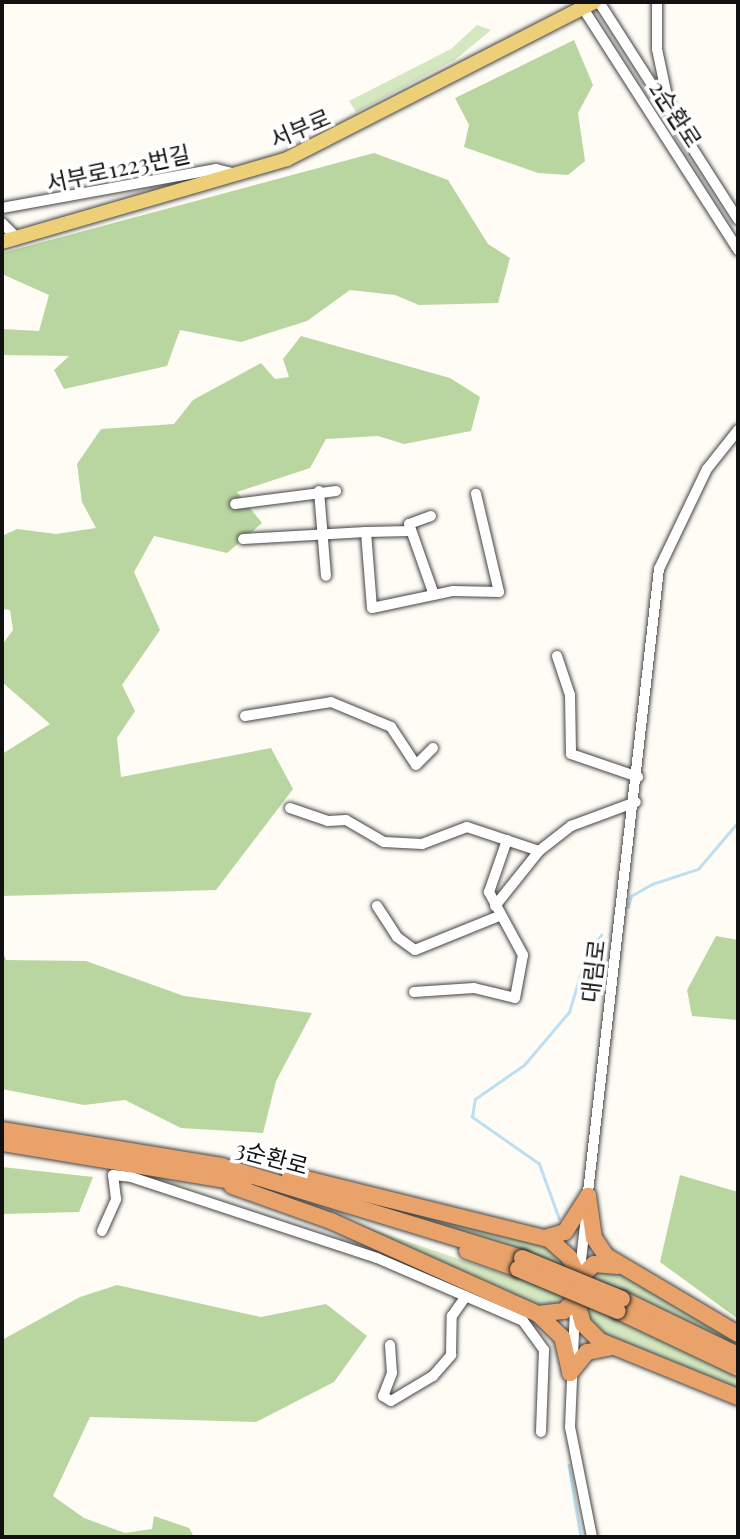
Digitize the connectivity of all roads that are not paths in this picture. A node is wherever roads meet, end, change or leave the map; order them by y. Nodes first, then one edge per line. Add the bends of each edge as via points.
1 (657, 2) edge
2 (589, 4) edge
3 (671, 115) junction
4 (242, 176) junction
5 (2, 208) edge
6 (738, 219) edge
7 (2, 223) edge
8 (17, 238) junction
9 (2, 242) edge
10 (738, 250) edge
11 (738, 430) edge
12 (319, 491) junction
13 (336, 491) dead end
14 (476, 494) dead end
15 (235, 504) dead end
16 (431, 516) dead end
17 (411, 531) junction
18 (324, 532) junction
19 (366, 532) junction
20 (243, 540) dead end
21 (326, 576) dead end
22 (434, 595) junction
23 (557, 656) dead end
24 (244, 716) dead end
25 (433, 748) dead end
26 (638, 778) junction
27 (636, 802) junction
28 (290, 808) dead end
29 (507, 840) junction
30 (539, 851) junction
31 (377, 906) dead end
32 (497, 911) junction
33 (414, 992) dead end
34 (2, 1130) edge
35 (2, 1143) edge
36 (139, 1151) junction
37 (159, 1166) junction
38 (588, 1196) junction
39 (102, 1231) dead end
40 (545, 1238) junction
41 (520, 1264) junction
42 (621, 1267) junction
43 (579, 1279) junction
44 (466, 1296) junction
45 (576, 1298) junction
46 (620, 1305) junction
47 (538, 1314) junction
48 (738, 1334) edge
49 (390, 1345) dead end
50 (614, 1347) junction
51 (738, 1355) edge
52 (738, 1368) edge
53 (570, 1373) junction
54 (738, 1397) edge
55 (541, 1432) dead end
56 (592, 1537) edge

1 - 3 street via 658,57
2 - 3 street, 2순환로
2 - 4 main road, 서부로 via 342,136
2 - 10 street, 2순환로
3 - 6 street, 2순환로
4 - 5 street, 서부로1223번길 via 216,169
4 - 8 main road, 서부로
7 - 8 street
8 - 9 main road, 서부로
11 - 26 street, 대림로 via 707,469 659,569
12 - 13 street
12 - 15 street
12 - 18 street
14 - 22 street via 499,592
16 - 17 street via 409,524
17 - 19 street
17 - 22 street
18 - 19 street
18 - 20 street
18 - 21 street
19 - 22 street via 372,608
23 - 26 street via 569,688 571,754
24 - 25 street via 331,702 391,727 416,765
26 - 27 street, 대림로
27 - 30 street via 570,826
27 - 38 street, 대림로
28 - 29 street via 328,821 346,820 384,842 422,844 467,827
29 - 30 street
29 - 32 street via 491,875
30 - 32 street
31 - 32 street via 397,937 415,950
32 - 33 street via 523,955 515,998 474,988
34 - 36 highway, 3순환로
35 - 37 highway, 3순환로
36 - 40 highway via 303,1177
36 - 41 highway, 3순환로 via 264,1177
37 - 41 highway, 3순환로 via 281,1192
37 - 47 highway via 306,1211
38 - 40 highway via 565,1232
38 - 42 highway via 595,1242
38 - 43 street, 대림로
39 - 44 street via 116,1199 113,1175 131,1177 239,1207
40 - 43 highway via 569,1257
41 - 46 highway, bridge
42 - 43 highway via 594,1264
42 - 48 highway
43 - 45 street, 대림로
44 - 49 street via 452,1316 450,1355 433,1376 391,1401 383,1396 392,1373
44 - 55 street via 523,1321 544,1350
45 - 47 highway via 564,1311
45 - 50 highway via 586,1329
45 - 53 street, 대림로
46 - 51 highway
46 - 52 highway
47 - 53 highway via 562,1337
50 - 53 highway via 587,1352
50 - 54 highway
53 - 56 street, 대림로 via 570,1427

